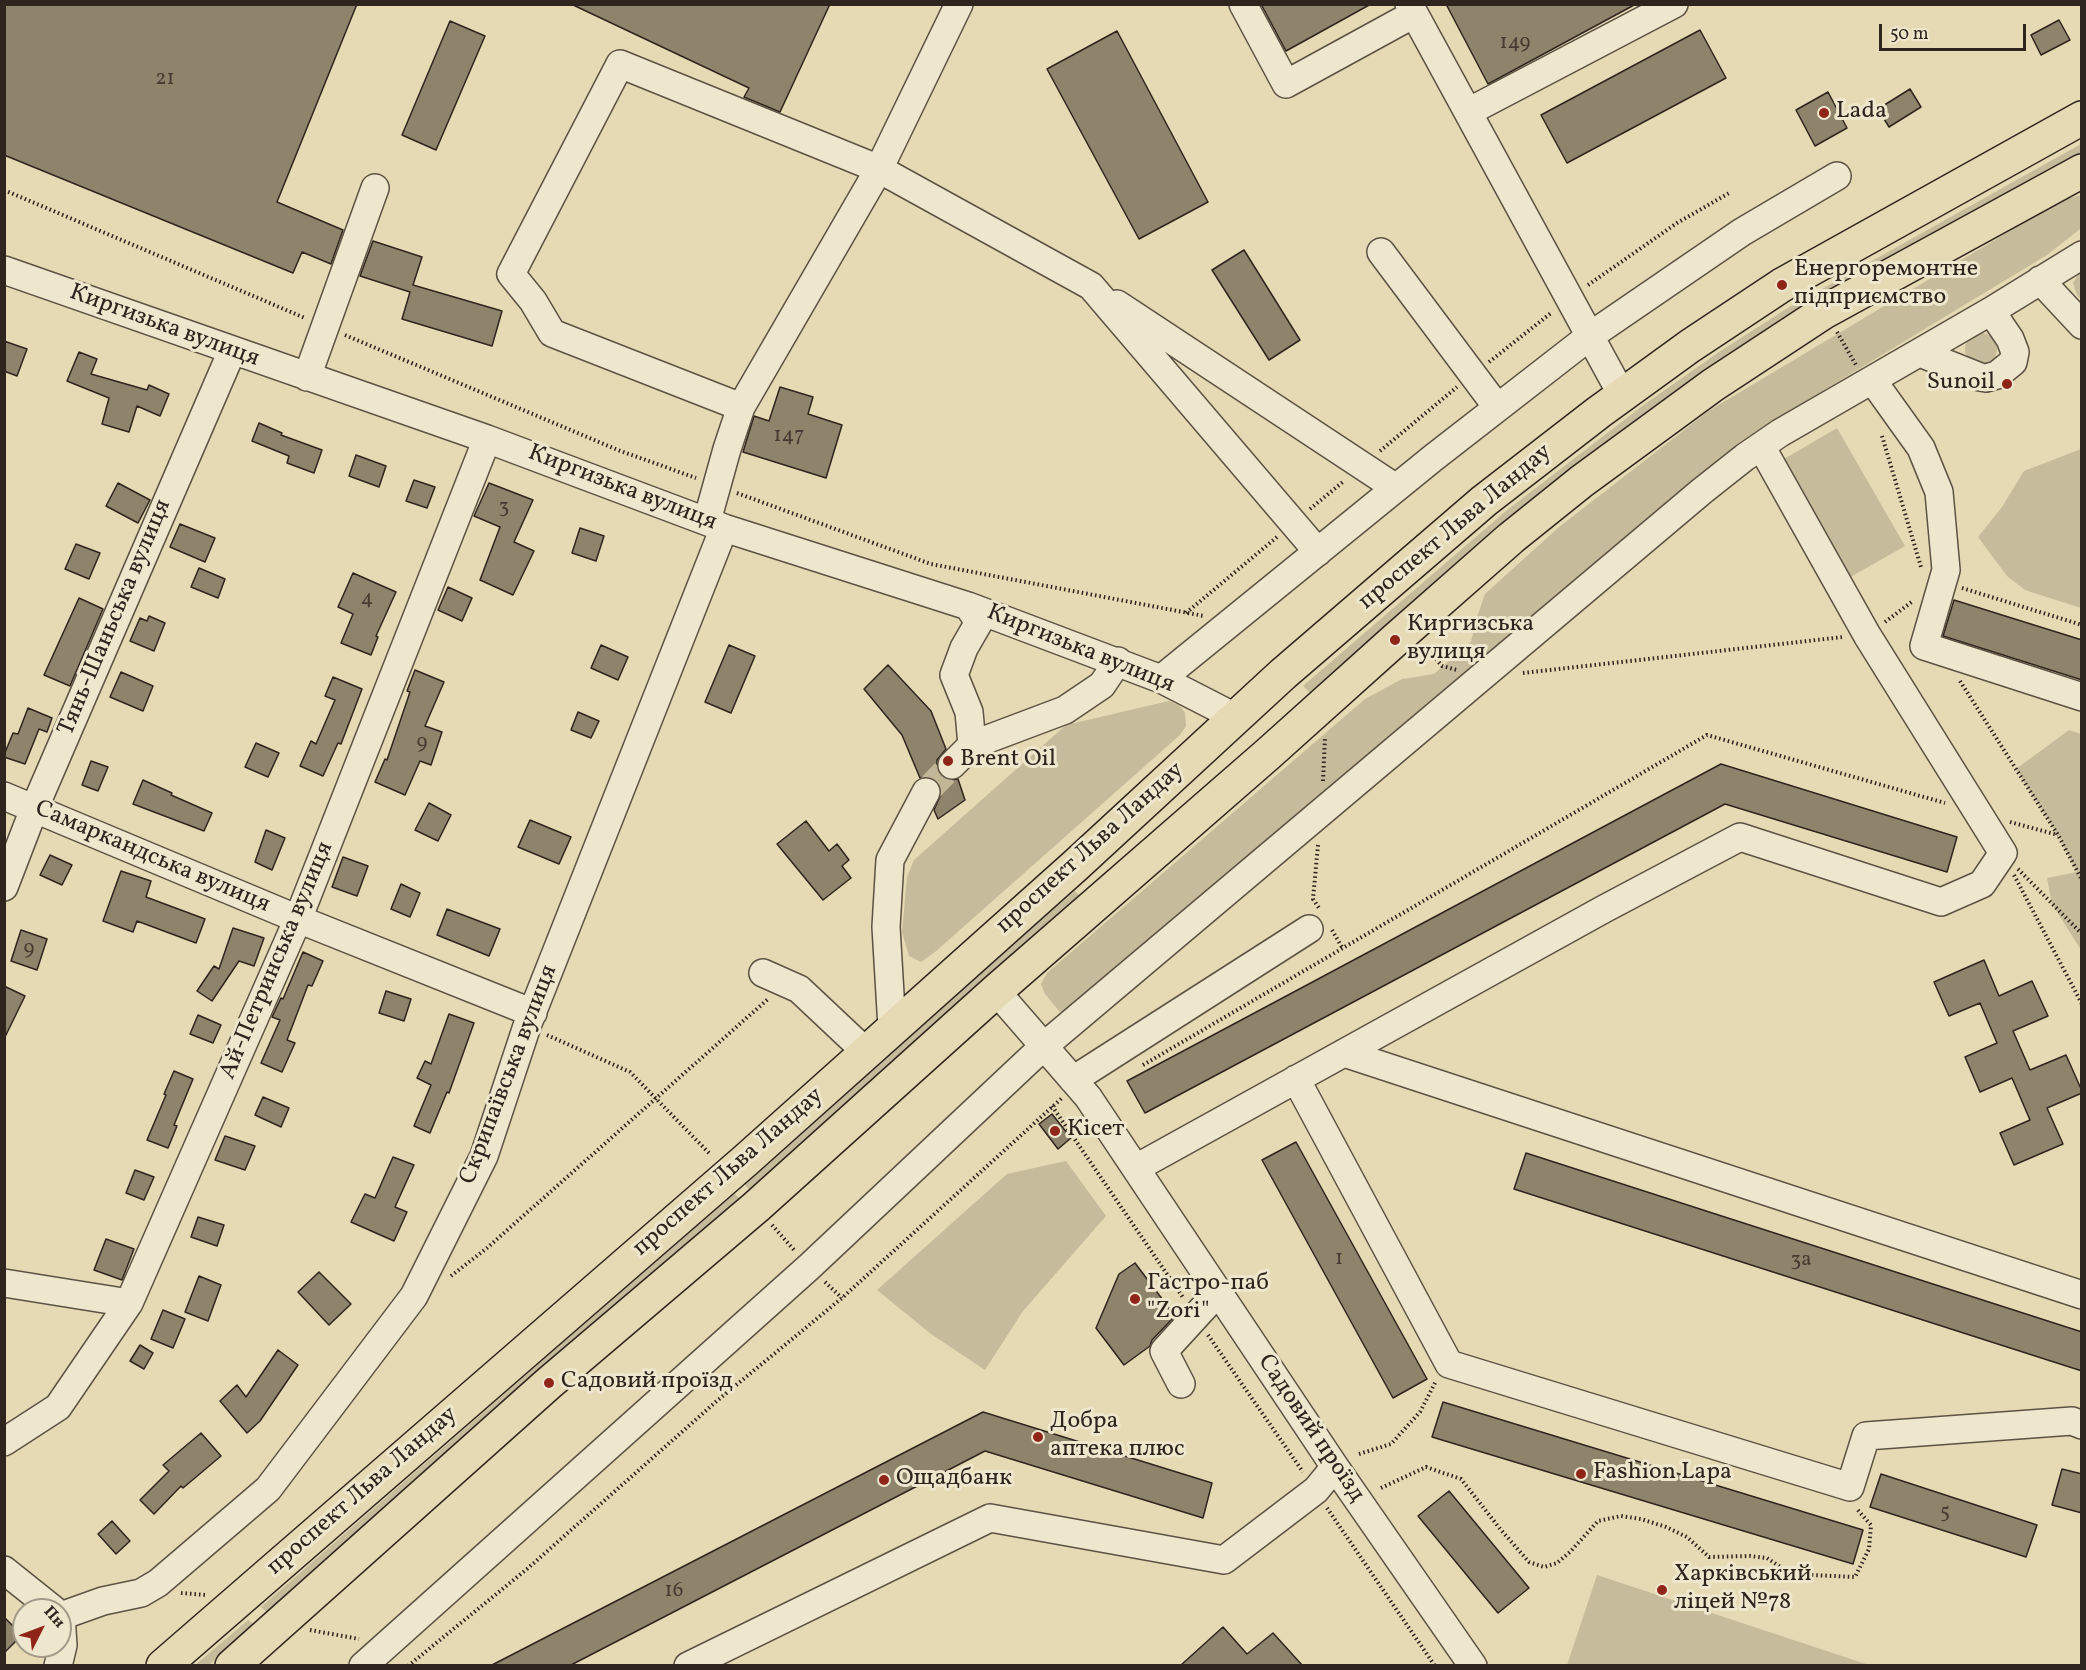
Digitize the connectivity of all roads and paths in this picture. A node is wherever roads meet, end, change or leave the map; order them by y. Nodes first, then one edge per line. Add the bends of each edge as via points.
1 (959, 4) edge
2 (1243, 4) edge
3 (1674, 4) edge
4 (1412, 9) edge
5 (1468, 112) junction
6 (2082, 118) edge
7 (879, 169) junction
8 (2082, 171) edge
9 (1837, 176) dead end
10 (375, 188) dead end
11 (4, 190) edge
12 (1731, 192) dead end
13 (1381, 252) dead end
14 (2082, 255) edge
15 (4, 270) edge
16 (2040, 280) junction
17 (1091, 286) junction
18 (1569, 299) junction
19 (1991, 311) junction
20 (2082, 325) edge
21 (325, 327) junction
22 (1836, 331) dead end
23 (1590, 336) junction
24 (232, 351) junction
25 (1920, 353) junction
26 (1473, 374) junction
27 (307, 377) junction
28 (1870, 382) junction
29 (1622, 395) junction
30 (741, 407) junction
31 (1497, 407) junction
32 (1880, 430) dead end
33 (487, 439) junction
34 (1761, 446) junction
35 (1362, 466) junction
36 (716, 485) junction
37 (1396, 488) junction
38 (1294, 523) junction
39 (716, 524) junction
40 (1318, 552) junction
41 (1932, 575) junction
42 (968, 606) junction
43 (1186, 613) junction
44 (1232, 622) junction
45 (2082, 625) edge
46 (1868, 635) junction
47 (1941, 652) junction
48 (1118, 661) junction
49 (1482, 678) junction
50 (1161, 679) junction
51 (2082, 697) edge
52 (1235, 717) junction
53 (972, 745) junction
54 (1268, 754) junction
55 (952, 765) tunnel mouth
56 (926, 792) tunnel mouth
57 (4, 796) edge
58 (34, 809) junction
59 (1980, 813) junction
60 (2058, 835) junction
61 (2003, 853) junction
62 (1076, 865) junction
63 (2080, 872) edge
64 (2082, 880) edge
65 (4, 887) edge
66 (1106, 897) junction
67 (298, 919) junction
68 (1309, 929) dead end
69 (2082, 934) edge
70 (775, 978) joint
71 (996, 991) junction
72 (2082, 1004) edge
73 (530, 1020) junction
74 (892, 1028) junction
75 (1044, 1046) junction
76 (866, 1052) junction
77 (1344, 1053) junction
78 (1139, 1068) dead end
79 (1296, 1079) junction
80 (1076, 1083) junction
81 (656, 1099) junction
82 (1052, 1106) junction
83 (709, 1153) dead end
84 (1136, 1168) junction
85 (442, 1282) dead end
86 (4, 1283) edge
87 (1219, 1291) junction
88 (2082, 1295) edge
89 (129, 1303) junction
90 (1196, 1316) junction
91 (1449, 1364) junction
92 (1180, 1384) dead end
93 (2082, 1425) edge
94 (4, 1443) edge
95 (1359, 1454) dead end
96 (1335, 1467) junction
97 (1850, 1487) junction
98 (1381, 1488) dead end
99 (1316, 1490) junction
100 (4, 1570) edge
101 (39, 1598) edge
102 (72, 1609) edge
103 (302, 1632) dead end
104 (386, 1645) junction
105 (163, 1665) edge
106 (232, 1665) edge
107 (363, 1665) edge
108 (408, 1665) edge
109 (688, 1665) edge
110 (1435, 1665) edge
111 (1473, 1665) edge

1 - 7 street, Скрипаївська вулиця
2 - 4 street via 1286,84
3 - 5 street
4 - 5 street
5 - 18 street
6 - 29 main road, проспект Льва Ландау via 1782,285
7 - 17 street
7 - 30 street, Скрипаївська вулиця
7 - 30 street via 620,64 511,274 552,333
8 - 54 main road, проспект Льва Ландау via 1824,312 1675,412 1511,538
9 - 23 street via 1742,232
10 - 21 street
11 - 21 path
12 - 18 path via 1677,223
13 - 26 street
14 - 16 street
15 - 24 street, Киргизька вулиця
16 - 19 street
16 - 20 street
17 - 35 street
17 - 38 street
18 - 23 street
18 - 26 path
19 - 25 street
19 - 25 street via 2014,352 2013,362 1997,375 1980,377
21 - 27 street
21 - 36 path via 618,450
22 - 28 path
23 - 29 street
23 - 31 street
24 - 27 street, Киргизька вулиця
24 - 58 street, Тянь-Шаньська вулиця
25 - 28 street
26 - 31 street
26 - 35 path
27 - 33 street, Киргизька вулиця
28 - 34 street
28 - 41 street via 1921,448 1938,492 1946,570
29 - 52 main road, проспект Льва Ландау via 1484,501
30 - 36 street, Скрипаївська вулиця
31 - 37 street
32 - 41 path
33 - 39 street, Киргизька вулиця
33 - 67 street, Ай-Петринська вулиця
34 - 46 street
34 - 49 street
35 - 37 street
35 - 38 path
36 - 39 street, Скрипаївська вулиця
36 - 43 path via 931,564
37 - 40 street
38 - 40 street
38 - 43 path
39 - 42 street, Киргизька вулиця
39 - 73 street, Скрипаївська вулиця
40 - 44 street
41 - 45 path
41 - 46 path via 1928,590
41 - 47 street via 1924,646
42 - 48 street, Киргизька вулиця
42 - 53 street via 979,622 954,675 969,712
43 - 44 path
44 - 50 street
46 - 49 path
46 - 59 street
47 - 51 street
47 - 60 path
48 - 50 street, Киргизька вулиця
48 - 53 street via 1102,685 1065,710
49 - 75 street
50 - 52 street, Киргизька вулиця
52 - 54 main road
52 - 62 main road, проспект Льва Ландау
53 - 55 street
54 - 66 main road, проспект Льва Ландау
56 - 74 street via 890,860 886,927
57 - 58 street, Самаркандська вулиця
58 - 65 street, Тянь-Шаньська вулиця
58 - 67 street, Самаркандська вулиця
59 - 60 path
59 - 61 street
59 - 78 path via 1707,735
60 - 63 path
61 - 69 path
61 - 72 path
61 - 77 street via 1982,884 1941,902 1740,837
62 - 66 main road
62 - 74 main road, проспект Льва Ландау
63 - 64 path
66 - 71 main road, проспект Льва Ландау
67 - 73 street, Самаркандська вулиця
67 - 89 street, Ай-Петринська вулиця
68 - 80 street
70 - 76 street via 799,989
70 - 81 path
71 - 75 street, Садовий проїзд
71 - 106 main road, проспект Льва Ландау via 756,1207 549,1383
73 - 81 path via 630,1072
73 - 102 street, Скрипаївська вулиця via 484,1156 414,1296 268,1489 158,1583 141,1593
74 - 76 main road, проспект Льва Ландау
75 - 80 street, Садовий проїзд
75 - 104 street via 809,1266
76 - 105 main road, проспект Льва Ландау
77 - 79 street
77 - 88 street
79 - 84 street
79 - 91 street
80 - 82 path
80 - 84 street, Садовий проїзд
81 - 83 path
81 - 85 path via 487,1248
82 - 90 path
82 - 108 path via 842,1298 718,1400 527,1569
84 - 87 street, Садовий проїзд
86 - 89 street
87 - 90 street
87 - 96 street, Садовий проїзд
89 - 94 street, Ай-Петринська вулиця via 58,1407
90 - 92 street via 1164,1351
90 - 99 path
91 - 95 path via 1405,1431 1391,1444
91 - 97 street
93 - 97 street via 2072,1421 1866,1436
96 - 99 street
96 - 111 street, Садовий проїзд
97 - 98 path via 1855,1508 1871,1525 1869,1549 1855,1578 1791,1574 1767,1558 1709,1557 1687,1537 1666,1527 1621,1516 1598,1521 1570,1552 1557,1563 1544,1567 1529,1562 1461,1479 1426,1467
99 - 109 street via 1224,1560 990,1518
99 - 110 path
100 - 101 street
103 - 104 path via 312,1630
104 - 107 street

